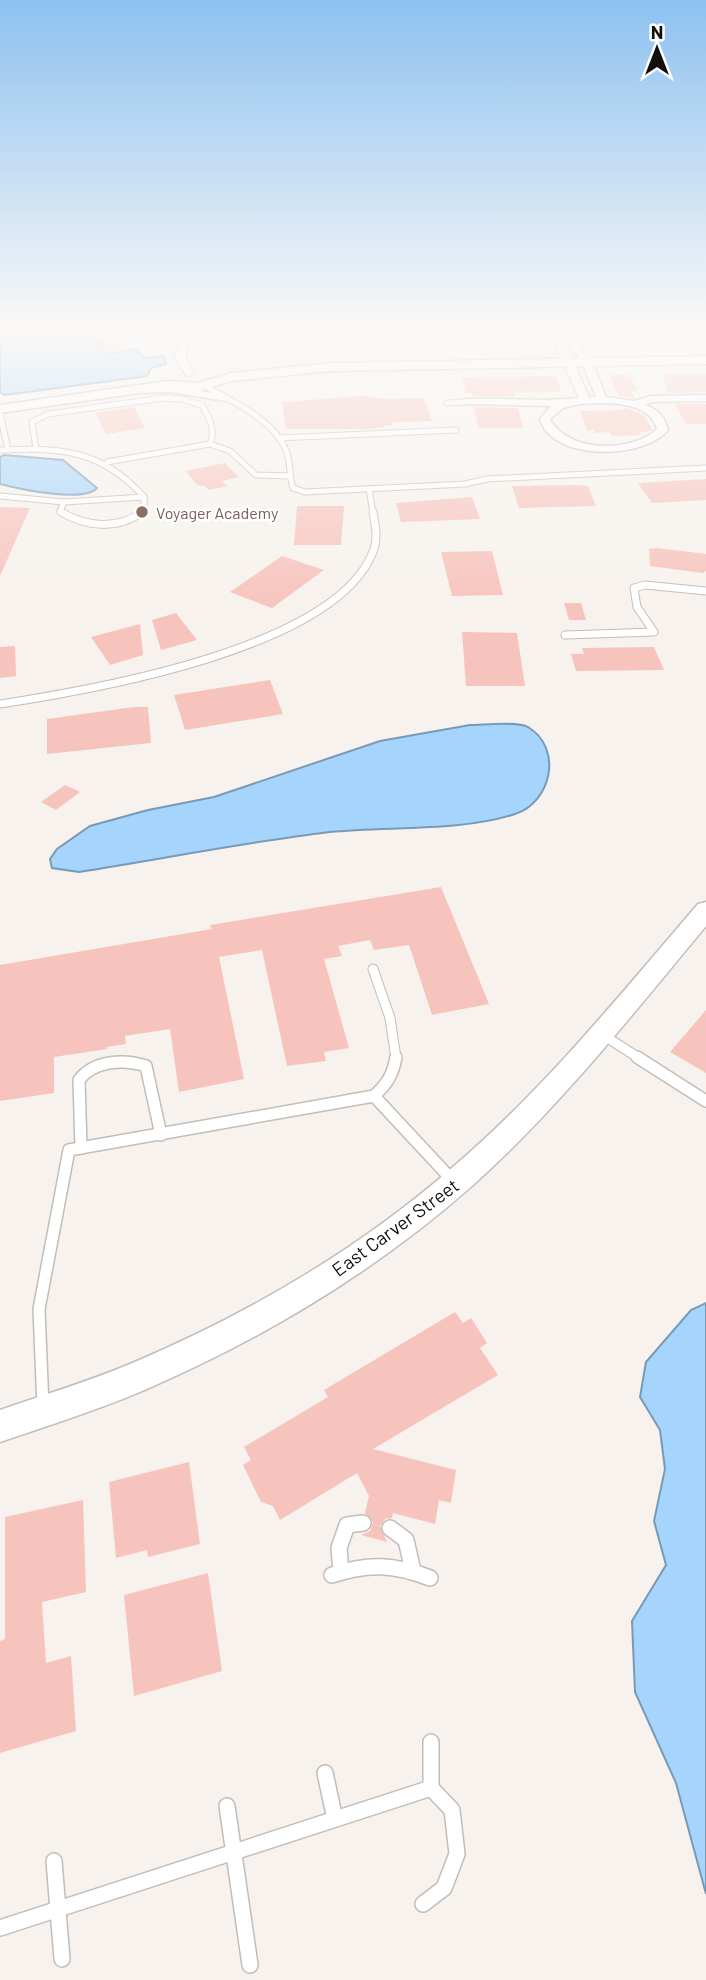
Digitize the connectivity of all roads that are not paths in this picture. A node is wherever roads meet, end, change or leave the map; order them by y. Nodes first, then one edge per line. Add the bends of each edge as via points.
1 (3, 423) edge
2 (32, 423) edge
3 (212, 423) edge
4 (264, 423) edge
5 (547, 423) edge
6 (661, 423) edge
7 (456, 430) dead end
8 (279, 438) junction
9 (210, 444) junction
10 (36, 449) junction
11 (0, 450) edge
12 (8, 450) junction
13 (107, 462) junction
14 (706, 468) edge
15 (290, 476) junction
16 (369, 489) junction
17 (0, 496) edge
18 (144, 497) junction
19 (64, 502) junction
20 (706, 591) edge
21 (565, 635) dead end
22 (0, 704) edge
23 (706, 910) edge
24 (373, 969) dead end
25 (600, 1033) junction
26 (374, 1096) junction
27 (706, 1101) edge
28 (160, 1135) junction
29 (81, 1148) junction
30 (455, 1183) junction
31 (44, 1411) junction
32 (0, 1426) edge
33 (363, 1523) dead end
34 (390, 1528) dead end
35 (413, 1571) junction
36 (430, 1578) dead end
37 (431, 1742) dead end
38 (325, 1773) dead end
39 (431, 1788) junction
40 (227, 1805) dead end
41 (335, 1819) junction
42 (233, 1852) junction
43 (54, 1861) dead end
44 (423, 1904) dead end
45 (58, 1909) junction
46 (0, 1928) edge
47 (62, 1959) dead end
48 (250, 1965) dead end

1 - 12 lane
2 - 10 lane
3 - 9 lane
4 - 8 lane
5 - 6 street via 550,430 579,444 606,449 633,447 660,436
7 - 8 lane
8 - 15 lane via 286,448
9 - 13 lane
9 - 15 lane via 230,451 256,475
10 - 12 lane
10 - 13 lane via 72,452
11 - 12 lane
13 - 18 lane via 131,479
14 - 16 lane
15 - 16 lane via 293,488 305,492
16 - 22 lane via 375,526 373,552 337,597 315,612 223,653 165,672 65,695
17 - 19 lane
18 - 19 lane
18 - 19 lane via 144,510 133,520 117,524 82,524 60,511
20 - 21 lane via 645,584 634,588 637,607 653,632
23 - 25 street, East Carver Street
24 - 26 lane via 398,1062 385,1089
25 - 27 lane
25 - 30 street, East Carver Street via 528,1114
26 - 28 lane
26 - 30 lane
28 - 29 lane
28 - 29 lane via 146,1066 120,1063 82,1073
29 - 31 lane via 69,1150 39,1309
30 - 31 street, East Carver Street via 344,1267 273,1309 138,1376
31 - 32 street, East Carver Street
33 - 35 lane via 347,1525 337,1573 396,1564
34 - 35 lane via 411,1546
35 - 36 lane
37 - 39 lane
38 - 41 lane
39 - 41 lane
39 - 44 lane via 452,1810 457,1854 444,1888
40 - 42 lane
41 - 42 lane
42 - 45 lane
42 - 48 lane
43 - 45 lane
45 - 46 lane
45 - 47 lane

